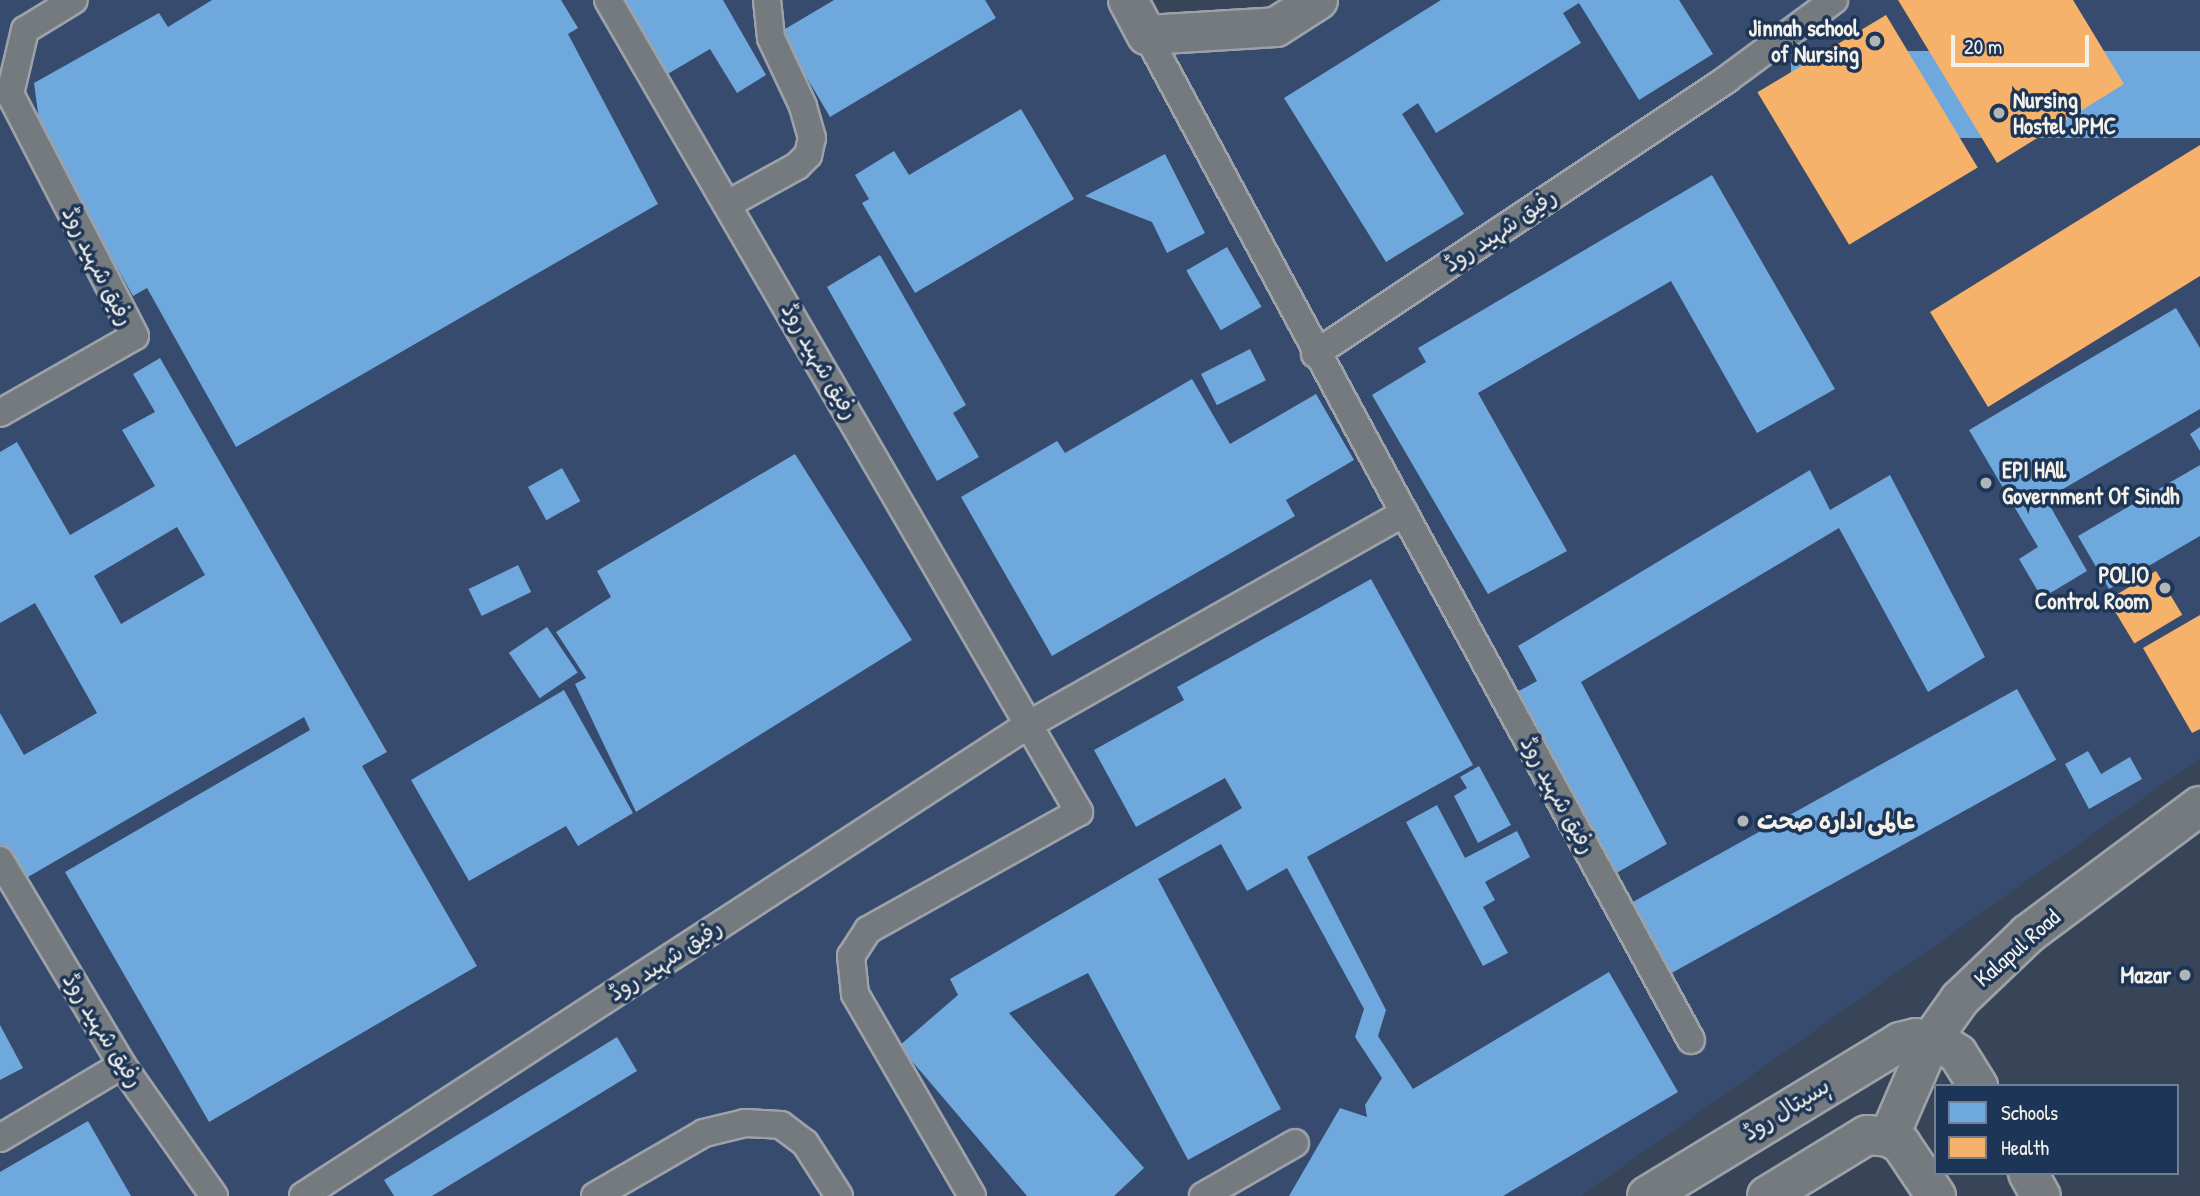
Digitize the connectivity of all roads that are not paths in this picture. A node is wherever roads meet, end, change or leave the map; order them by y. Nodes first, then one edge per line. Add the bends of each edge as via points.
1 (75, 0) edge
2 (608, 0) edge
3 (767, 0) edge
4 (1128, 0) edge
5 (1318, 0) edge
6 (1834, 0) edge
7 (1147, 35) junction
8 (5, 97) edge
9 (730, 202) junction
10 (1315, 354) junction
11 (0, 413) edge
12 (1404, 513) junction
13 (1028, 725) junction
14 (2200, 806) edge
15 (0, 860) edge
16 (1691, 1040) dead end
17 (1931, 1040) junction
18 (122, 1065) junction
19 (1977, 1084) edge
20 (1889, 1137) junction
21 (0, 1138) edge
22 (1296, 1143) dead end
23 (2029, 1175) edge
24 (214, 1196) edge
25 (303, 1196) edge
26 (595, 1196) edge
27 (839, 1196) edge
28 (972, 1196) edge
29 (1203, 1196) edge
30 (1647, 1196) edge
31 (1767, 1196) edge
32 (1936, 1196) edge
33 (2040, 1196) edge

1 - 8 lane, رفیق شہید روڈ via 25,30
2 - 9 lane, رفیق شہید روڈ
3 - 9 lane via 771,38 803,106 812,138 808,155 797,166
4 - 7 street
5 - 7 street via 1276,27
6 - 10 lane, رفیق شہید روڈ via 1727,79
7 - 10 lane
8 - 11 lane, رفیق شہید روڈ via 135,336
9 - 13 lane, رفیق شہید روڈ
10 - 12 lane, رفیق شہید روڈ
12 - 13 lane, رفیق شہید روڈ
12 - 16 lane, رفیق شہید روڈ
13 - 25 lane, رفیق شہید روڈ
13 - 28 lane via 1079,812 868,930 851,956 855,994
14 - 17 street, Kalapul Road via 2133,852 1995,962 1960,999
15 - 18 lane, رفیق شہید روڈ
17 - 19 street via 1958,1055
17 - 20 street, Kalapul Road
17 - 30 street, ہسپتال روڈ via 1916,1038 1886,1048
18 - 21 lane
18 - 24 lane, رفیق شہید روڈ
20 - 31 street via 1856,1139
20 - 32 street via 1902,1144
22 - 29 lane
23 - 33 street
26 - 27 lane via 704,1133 745,1123 781,1125 804,1143

